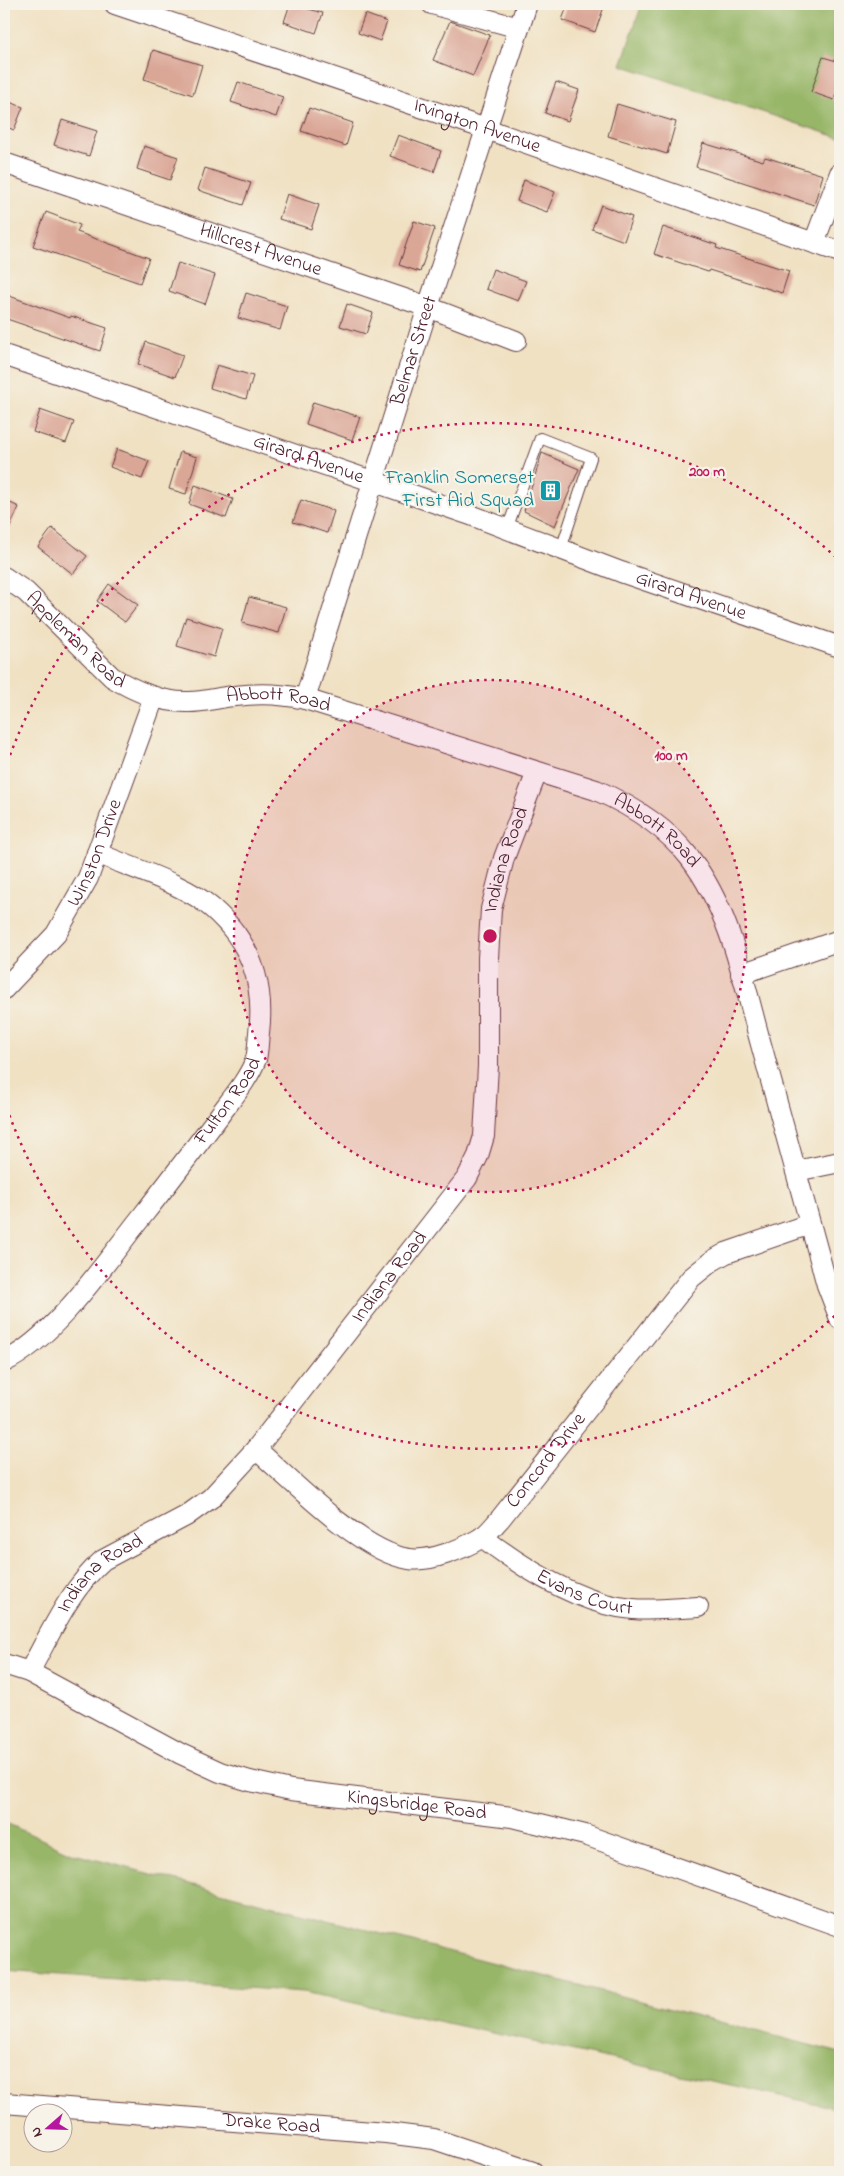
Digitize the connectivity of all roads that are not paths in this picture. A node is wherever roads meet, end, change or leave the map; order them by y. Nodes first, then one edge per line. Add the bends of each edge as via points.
1 (115, 4) edge
2 (432, 4) edge
3 (527, 4) edge
4 (519, 28) junction
5 (486, 129) junction
6 (4, 163) edge
7 (840, 173) edge
8 (814, 243) junction
9 (840, 252) edge
10 (428, 307) junction
11 (516, 341) dead end
12 (4, 355) edge
13 (372, 482) junction
14 (507, 529) junction
15 (561, 549) junction
16 (6, 582) edge
17 (840, 648) edge
18 (154, 697) junction
19 (305, 699) junction
20 (537, 772) junction
21 (97, 853) junction
22 (840, 940) edge
23 (741, 974) junction
24 (4, 989) edge
25 (840, 1162) edge
26 (796, 1171) junction
27 (810, 1224) junction
28 (840, 1319) edge
29 (4, 1362) edge
30 (256, 1449) junction
31 (482, 1537) junction
32 (698, 1607) dead end
33 (4, 1664) edge
34 (29, 1672) junction
35 (840, 1926) edge
36 (4, 2103) edge
37 (533, 2172) edge

1 - 5 street, Irvington Avenue
2 - 4 street
3 - 4 street, Belmar Street
4 - 5 street, Belmar Street
5 - 8 street, Irvington Avenue
5 - 10 street, Belmar Street
6 - 10 street, Hillcrest Avenue
7 - 8 street
8 - 9 street, Irvington Avenue
10 - 11 street, Hillcrest Avenue
10 - 13 street, Belmar Street
12 - 13 street, Girard Avenue
13 - 14 street, Girard Avenue
13 - 19 street, Belmar Street
14 - 15 street, Girard Avenue
14 - 15 lane via 540,438 591,458
15 - 17 street, Girard Avenue
16 - 18 street, Appleman Road via 26,592 112,677
18 - 19 street, Abbott Road via 188,702 237,696 288,695
18 - 21 street, Winston Drive
19 - 20 street, Abbott Road
20 - 23 street, Abbott Road via 611,796 666,832 690,859 721,910
20 - 30 street, Indiana Road via 504,858 491,910 488,1075 484,1136 478,1156 467,1178
21 - 24 street, Winston Drive via 88,878 56,934
21 - 29 street, Fulton Road via 180,888 212,907 235,932 257,975 262,1012 256,1057 247,1078 182,1166 81,1293 46,1332
22 - 23 street
23 - 26 street, Abbott Road
25 - 26 street
26 - 27 street, Abbott Road
27 - 28 street, Abbott Road via 826,1285
27 - 31 street, Concord Drive via 726,1253 692,1278 500,1519
30 - 31 street, Concord Drive via 352,1532 374,1547 408,1559 422,1559 449,1552
30 - 34 street, Indiana Road via 211,1498 186,1516 103,1560 91,1570 73,1593
31 - 32 street, Evans Court via 513,1561 549,1582 600,1603 633,1610
33 - 34 street, Kingsbridge Road
34 - 35 street, Kingsbridge Road via 220,1772 291,1790 512,1817 576,1832
36 - 37 street, Drake Road via 434,2139

